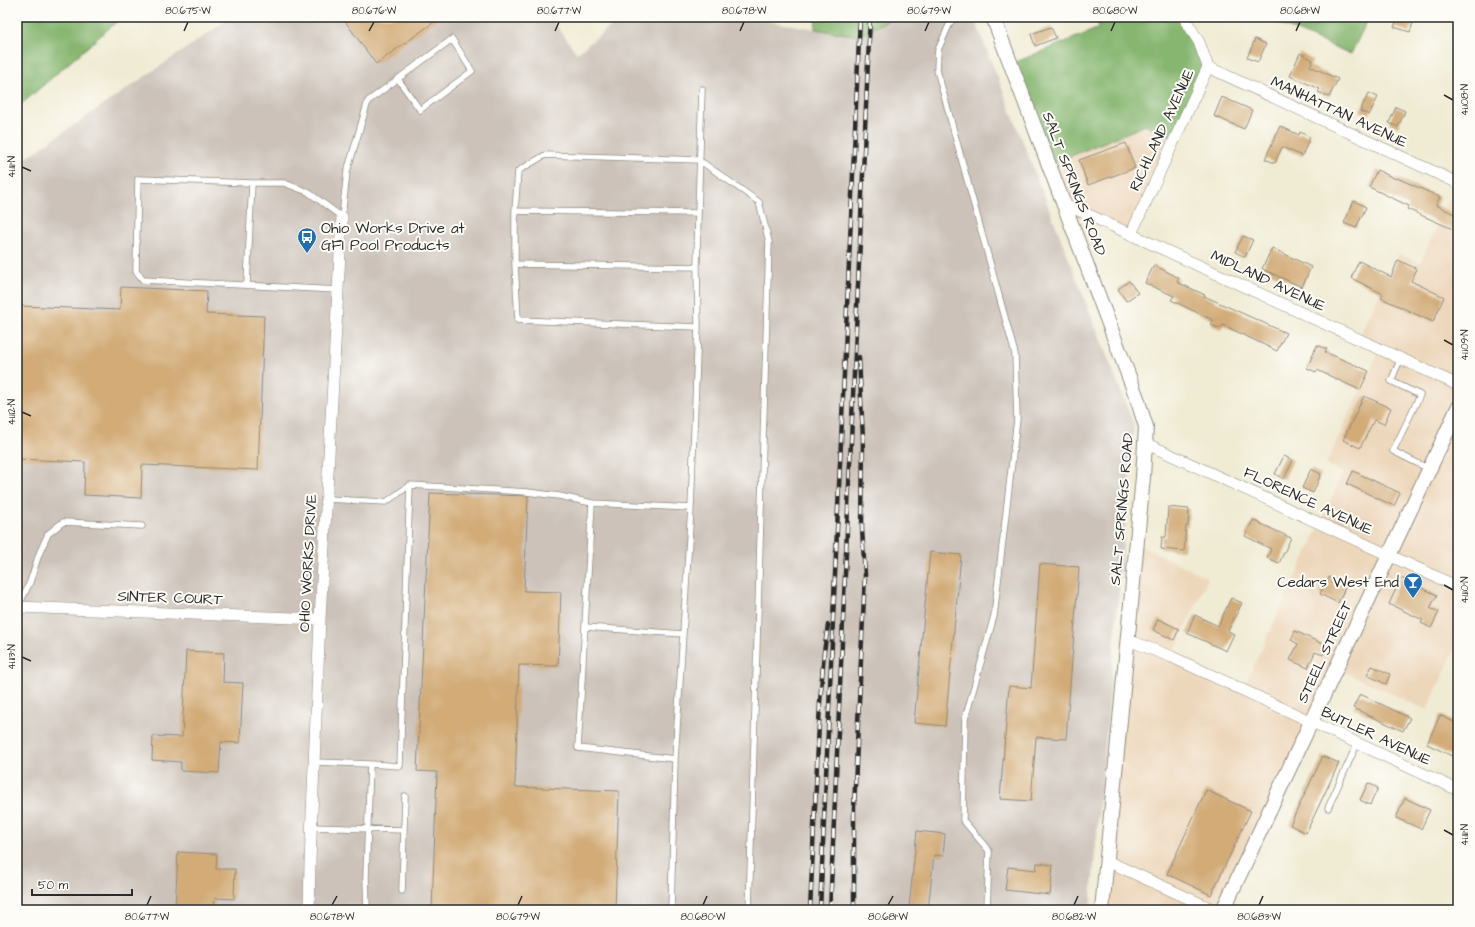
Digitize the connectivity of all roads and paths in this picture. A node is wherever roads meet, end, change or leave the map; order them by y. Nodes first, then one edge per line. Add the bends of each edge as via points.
1 (956, 17) edge
2 (993, 17) edge
3 (1184, 17) edge
4 (1208, 67) junction
5 (398, 79) junction
6 (702, 89) dead end
7 (699, 160) junction
8 (1458, 183) edge
9 (252, 184) junction
10 (1065, 204) junction
11 (515, 211) junction
12 (698, 213) junction
13 (342, 218) junction
14 (1131, 234) junction
15 (515, 264) junction
16 (697, 267) junction
17 (247, 284) junction
18 (338, 290) junction
19 (698, 327) junction
20 (1401, 358) junction
21 (1458, 385) edge
22 (1458, 408) edge
23 (1145, 443) junction
24 (1429, 469) junction
25 (410, 485) junction
26 (326, 499) junction
27 (592, 503) junction
28 (691, 508) junction
29 (142, 526) dead end
30 (1390, 554) junction
31 (1458, 587) edge
32 (18, 607) edge
33 (320, 618) junction
34 (585, 627) junction
35 (683, 634) junction
36 (17, 638) edge
37 (1128, 640) junction
38 (1310, 723) junction
39 (1357, 744) junction
40 (675, 759) junction
41 (314, 762) junction
42 (370, 764) junction
43 (1458, 790) edge
44 (405, 796) dead end
45 (1328, 808) dead end
46 (311, 827) junction
47 (368, 828) junction
48 (404, 830) junction
49 (1107, 861) junction
50 (402, 891) dead end
51 (309, 910) edge
52 (367, 910) edge
53 (671, 910) edge
54 (749, 910) edge
55 (987, 910) edge
56 (1102, 910) edge
57 (1214, 910) edge
58 (1223, 910) edge

1 - 55 lane via 950,23 938,50 937,70 1015,354 1017,419 994,616 965,719 963,820 989,851
2 - 10 street, SALT SPRINGS ROAD
3 - 4 street, RICHLAND AVENUE via 1199,42
4 - 8 street, MANHATTAN AVENUE
4 - 14 street, RICHLAND AVENUE
5 - 5 lane via 452,39 472,71 420,110
5 - 13 lane via 368,101 346,172
6 - 7 lane
7 - 11 lane via 545,155 518,171
7 - 12 lane
7 - 54 lane via 759,202 769,242
9 - 13 lane via 290,185 308,192
9 - 17 lane
9 - 17 lane via 138,179 136,271 143,280
10 - 14 street, MIDLAND AVENUE
10 - 23 street, SALT SPRINGS ROAD via 1144,417
11 - 12 lane
11 - 15 lane
12 - 16 lane
13 - 18 street, OHIO WORKS DRIVE
14 - 20 street, MIDLAND AVENUE
15 - 16 lane
15 - 19 lane via 518,320
16 - 19 lane
17 - 18 lane
18 - 26 street, OHIO WORKS DRIVE
19 - 28 lane
20 - 21 street, MIDLAND AVENUE
20 - 24 lane via 1391,381 1420,395 1393,451
22 - 24 street, STEEL STREET
23 - 30 street, FLORENCE AVENUE
23 - 37 street, SALT SPRINGS ROAD
24 - 30 street, STEEL STREET
25 - 26 lane via 386,502
25 - 27 lane via 527,492
25 - 42 lane via 400,766
26 - 33 street, OHIO WORKS DRIVE
27 - 28 lane
27 - 34 lane
28 - 35 lane
29 - 32 lane via 63,522 48,534
30 - 31 street, FLORENCE AVENUE
30 - 38 street, STEEL STREET
32 - 33 street, SINTER COURT
32 - 36 lane
33 - 41 street, OHIO WORKS DRIVE
34 - 35 lane
34 - 40 lane via 578,748
35 - 40 lane
37 - 38 street, BUTLER AVENUE
37 - 49 street, SALT SPRINGS ROAD
38 - 39 street, BUTLER AVENUE
38 - 58 street, STEEL STREET
39 - 43 street, BUTLER AVENUE
39 - 45 lane
40 - 53 lane
41 - 42 lane
41 - 46 street, OHIO WORKS DRIVE
42 - 47 lane
44 - 48 lane
46 - 47 lane
46 - 51 street, OHIO WORKS DRIVE
47 - 48 lane
47 - 52 lane
48 - 50 lane
49 - 56 street, SALT SPRINGS ROAD
49 - 57 street

